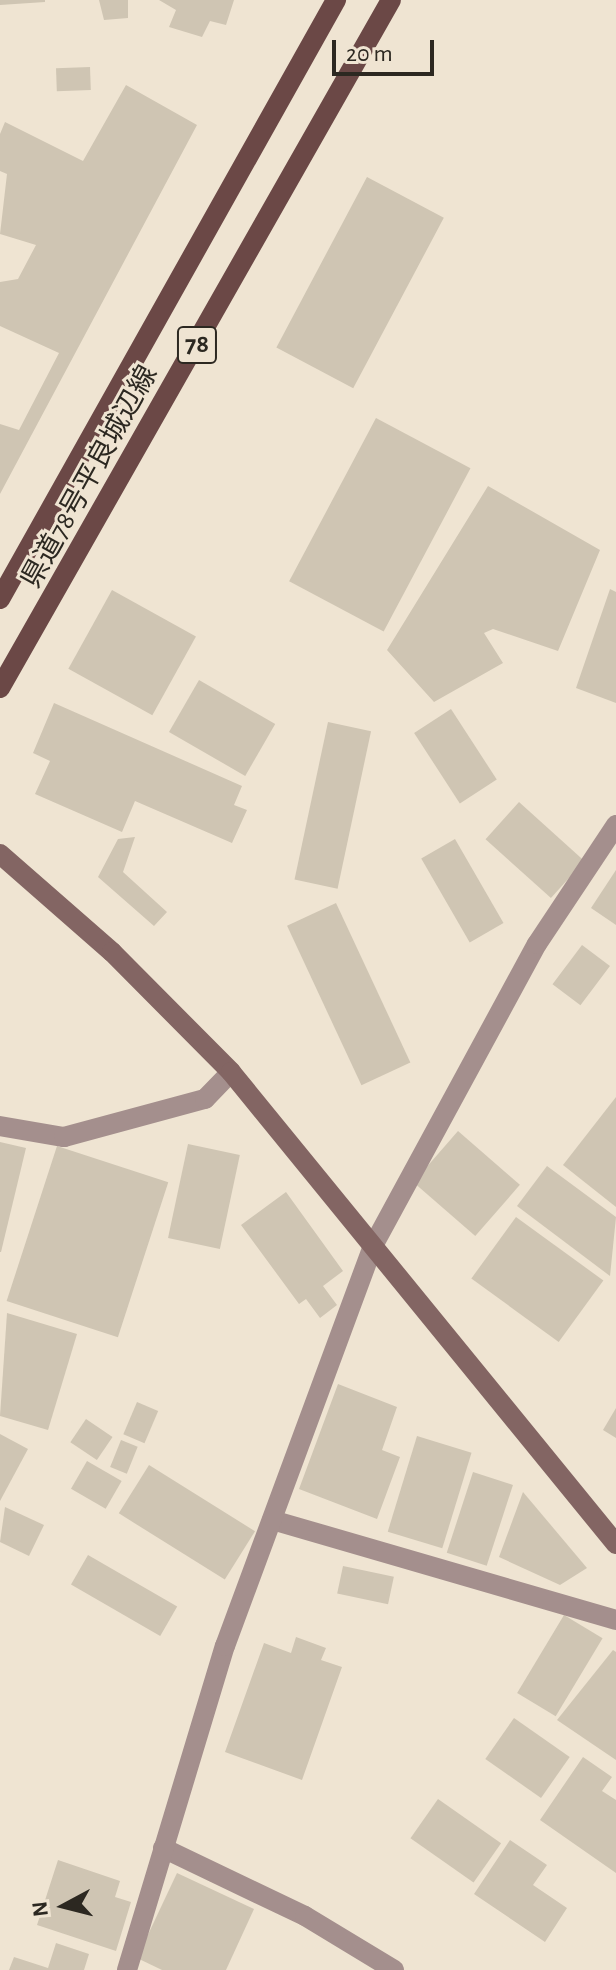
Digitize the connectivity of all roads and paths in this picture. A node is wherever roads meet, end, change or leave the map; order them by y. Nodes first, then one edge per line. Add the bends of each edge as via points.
1 (336, 0) edge
2 (391, 0) edge
3 (0, 599) edge
4 (0, 688) edge
5 (616, 825) edge
6 (0, 854) edge
7 (231, 1072) junction
8 (0, 1126) edge
9 (374, 1244) junction
10 (272, 1520) junction
11 (616, 1544) edge
12 (616, 1620) edge
13 (163, 1848) junction
14 (127, 1970) edge
15 (394, 1970) edge

1 - 3 main road, 県道78号平良城辺線 / 78
2 - 4 main road, 県道78号平良城辺線 / 78
5 - 9 street via 491,1023
6 - 7 street via 112,952
7 - 8 street via 205,1099 64,1137
7 - 9 street
9 - 10 street
9 - 11 street
10 - 12 street
10 - 13 street
13 - 14 street
13 - 15 street via 305,1916

